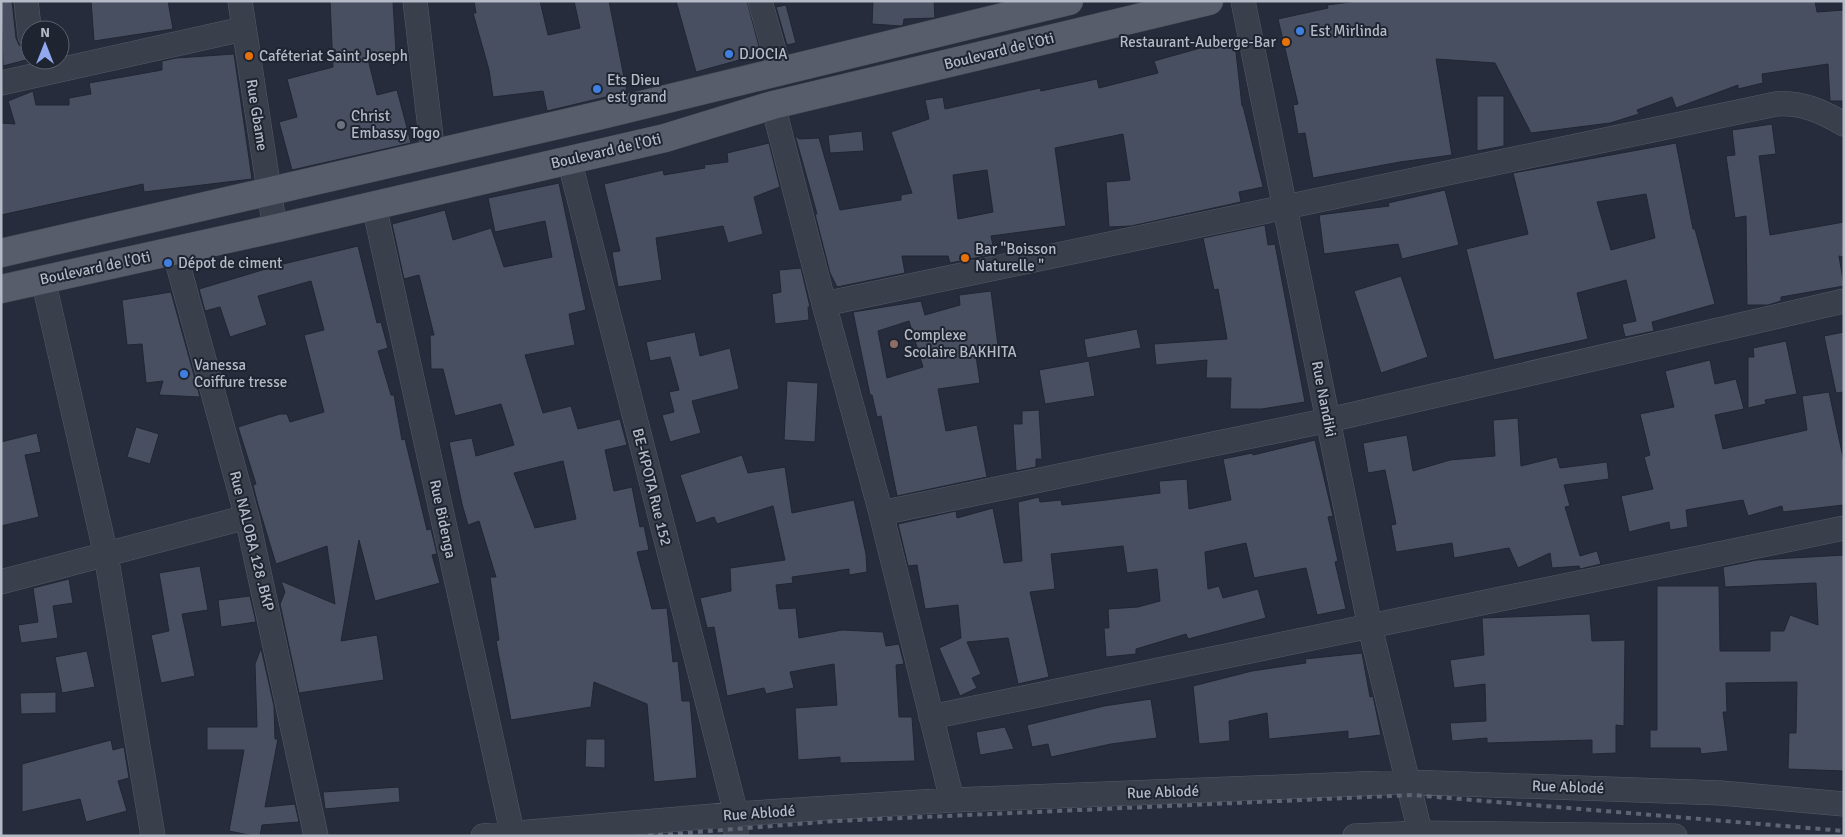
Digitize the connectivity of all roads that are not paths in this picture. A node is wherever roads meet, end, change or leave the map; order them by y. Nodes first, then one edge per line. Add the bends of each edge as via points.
1 (26, 1) edge
2 (240, 1) edge
3 (416, 1) edge
4 (760, 1) edge
5 (1069, 1) edge
6 (1209, 1) edge
7 (1243, 1) edge
8 (28, 20) edge
9 (243, 29) junction
10 (70, 60) edge
11 (27, 70) edge
12 (780, 72) junction
13 (1, 82) edge
14 (773, 105) junction
15 (1844, 124) edge
16 (433, 154) junction
17 (569, 159) junction
18 (270, 193) junction
19 (374, 206) junction
20 (1285, 207) junction
21 (275, 229) junction
22 (174, 250) junction
23 (1, 253) edge
24 (43, 279) junction
25 (1, 289) edge
26 (1844, 301) edge
27 (824, 304) junction
28 (1328, 420) junction
29 (881, 513) junction
30 (247, 517) junction
31 (1844, 528) edge
32 (106, 554) junction
33 (1, 582) edge
34 (1370, 627) junction
35 (931, 717) junction
36 (1410, 789) junction
37 (952, 800) junction
38 (1844, 804) edge
39 (736, 825) edge
40 (512, 832) junction
41 (1421, 834) edge
42 (153, 836) edge
43 (316, 836) edge
44 (483, 836) edge
45 (1355, 836) edge
46 (1675, 836) edge

1 - 8 street
2 - 9 street, Rue Gbame
3 - 16 street
4 - 12 street
5 - 12 main road
6 - 14 main road, Boulevard de l'Oti
7 - 20 street, Rue Nandiki
9 - 10 street
9 - 18 street, Rue Gbame
11 - 13 street
12 - 16 main road
14 - 17 main road, Boulevard de l'Oti via 665,138
14 - 27 street
15 - 20 street via 1811,107 1776,104
16 - 18 main road
17 - 19 main road, Boulevard de l'Oti
17 - 39 street, BE-KPOTA Rue 152
18 - 21 street, Rue Gbame
18 - 23 main road
19 - 21 main road, Boulevard de l'Oti
19 - 40 street, Rue Bidenga
20 - 27 street
20 - 28 street, Rue Nandiki
21 - 22 main road, Boulevard de l'Oti
22 - 24 main road, Boulevard de l'Oti
22 - 30 street, Rue NALOBA 128 .BKP
24 - 25 main road, Boulevard de l'Oti
24 - 32 street
26 - 28 street
27 - 29 street
28 - 29 street
28 - 34 street, Rue Nandiki
29 - 35 street
30 - 32 street
30 - 43 street, Rue NALOBA 128 .BKP
31 - 34 street
32 - 33 street
32 - 42 street
34 - 35 street
34 - 36 street, Rue Nandiki
35 - 37 street
36 - 37 street, Rue Ablodé
36 - 38 street, Rue Ablodé via 1721,793
36 - 41 street, Rue Nandiki
37 - 39 street, Rue Ablodé
39 - 40 street, Rue Ablodé
40 - 44 street, Rue Ablodé
41 - 45 street
41 - 46 street

